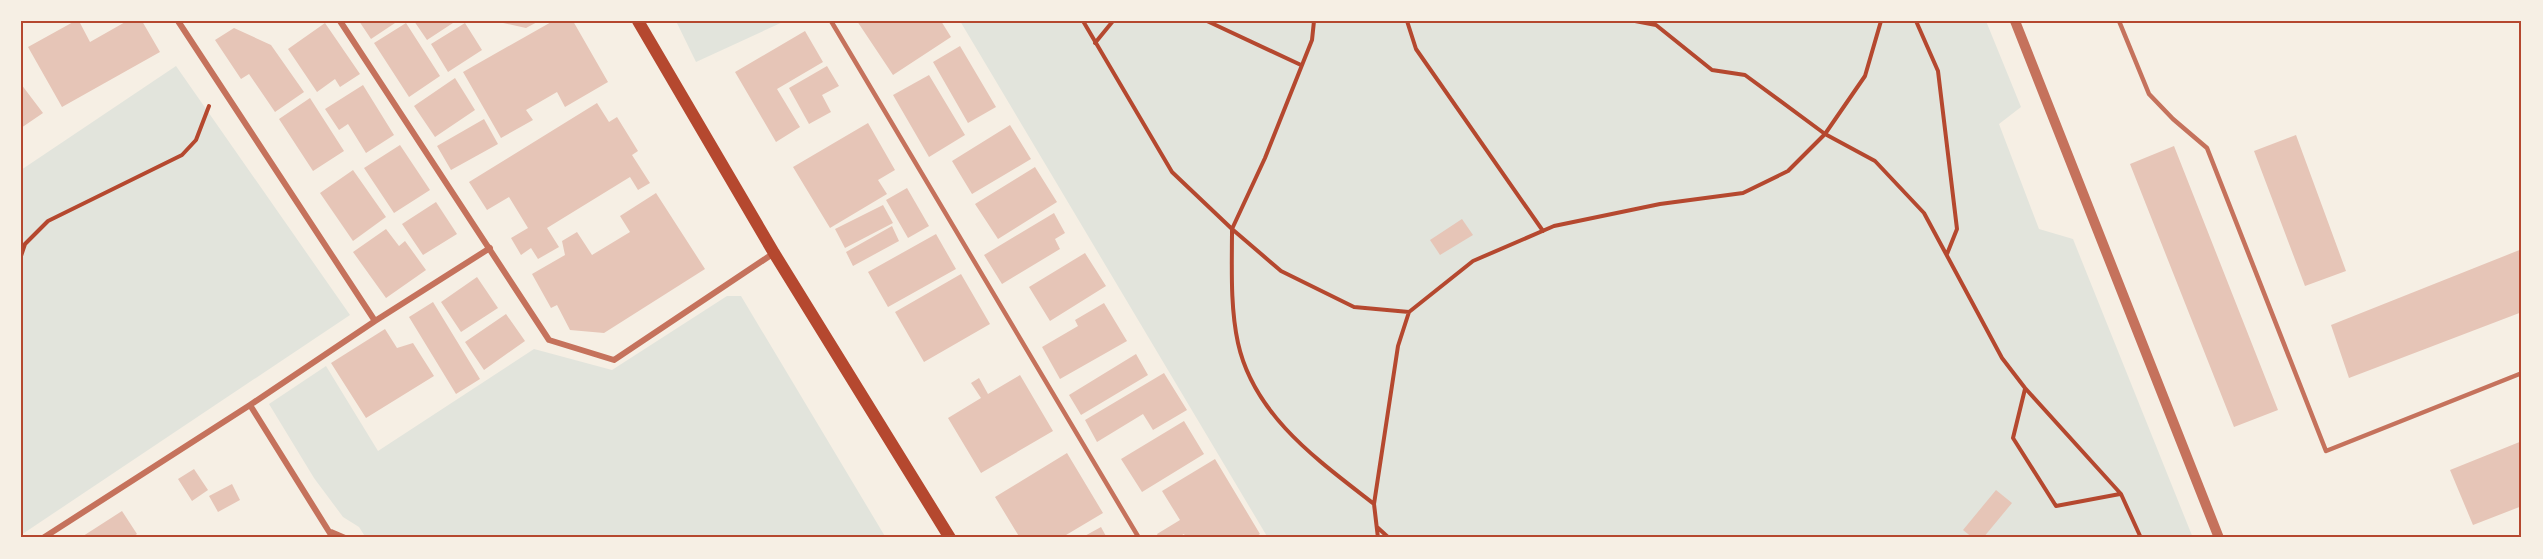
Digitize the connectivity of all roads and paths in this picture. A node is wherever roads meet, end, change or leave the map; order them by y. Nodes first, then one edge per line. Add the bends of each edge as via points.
1 (178, 21) edge
2 (340, 21) edge
3 (638, 21) edge
4 (831, 21) edge
5 (1083, 21) edge
6 (1113, 21) edge
7 (1207, 21) edge
8 (1314, 21) edge
9 (1407, 21) edge
10 (1635, 21) edge
11 (1881, 21) edge
12 (1916, 21) edge
13 (2015, 21) edge
14 (2119, 21) edge
15 (1095, 43) junction
16 (1301, 65) junction
17 (211, 100) dead end
18 (1825, 134) junction
19 (1232, 229) junction
20 (1543, 231) junction
21 (490, 248) junction
22 (774, 252) junction
23 (1947, 254) junction
24 (21, 256) edge
25 (1409, 312) junction
26 (375, 321) junction
27 (2522, 373) edge
28 (2025, 388) junction
29 (250, 405) junction
30 (2121, 494) junction
31 (1374, 504) junction
32 (1377, 527) junction
33 (332, 535) edge
34 (43, 538) edge
35 (345, 538) edge
36 (950, 538) edge
37 (1139, 538) edge
38 (1378, 538) edge
39 (1389, 538) edge
40 (2141, 538) edge
41 (2219, 538) edge

1 - 26 street
2 - 21 street
3 - 22 main road
4 - 37 lane
5 - 15 path
6 - 15 path
7 - 16 path
8 - 16 path
9 - 20 path via 1416,49
10 - 18 path via 1656,25 1712,70 1745,75
11 - 18 path via 1866,76
12 - 23 path via 1940,82 1957,229
13 - 41 street
14 - 27 lane via 2149,94 2207,148 2326,451
15 - 19 path via 1172,172
16 - 19 path
17 - 24 path via 196,140 182,155 48,221 25,244
18 - 20 path via 1788,171 1743,193 1660,204
18 - 23 path via 1875,161 1924,213
19 - 25 path via 1281,271 1354,307
19 - 31 path via 1238,342 1254,386 1301,445
20 - 25 path via 1473,261
21 - 22 street via 549,340 614,360
21 - 26 street
22 - 36 main road
23 - 28 path via 2002,358
25 - 31 path via 1398,346
26 - 29 street
28 - 30 path
28 - 30 path via 2013,438 2056,506
29 - 33 street
29 - 34 street
30 - 40 path
31 - 32 path
32 - 38 path
32 - 39 path
33 - 35 street

